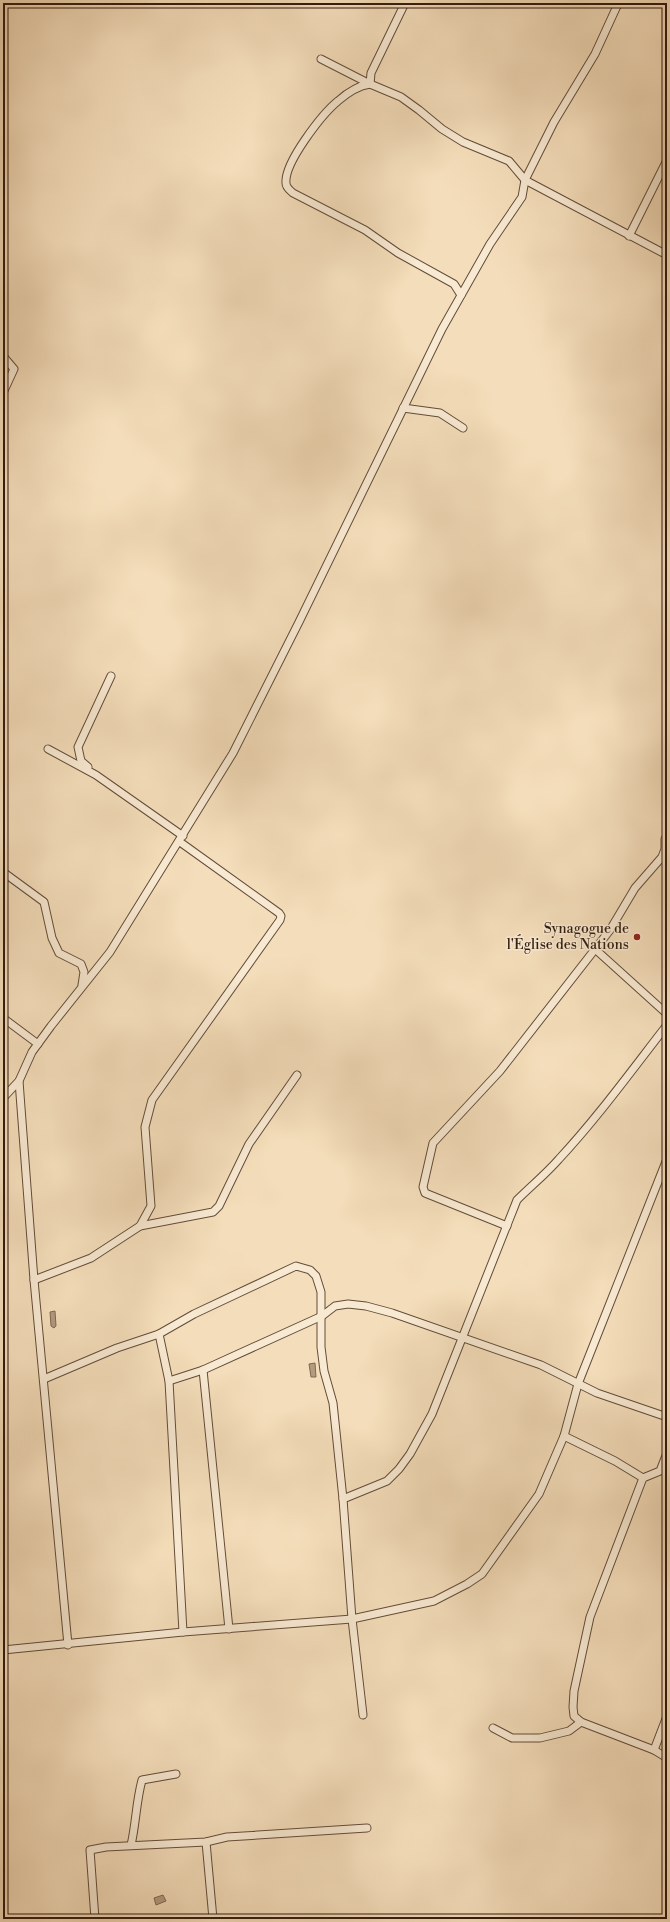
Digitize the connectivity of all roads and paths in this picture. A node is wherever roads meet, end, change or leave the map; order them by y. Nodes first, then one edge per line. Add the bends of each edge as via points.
1 (405, 3) edge
2 (620, 3) edge
3 (321, 59) dead end
4 (370, 84) junction
5 (667, 160) edge
6 (525, 180) junction
7 (630, 236) junction
8 (667, 255) edge
9 (461, 295) junction
10 (3, 356) edge
11 (3, 393) edge
12 (403, 408) junction
13 (463, 428) dead end
14 (111, 676) dead end
15 (48, 749) dead end
16 (96, 775) junction
17 (181, 839) junction
18 (665, 839) dead end
19 (3, 872) edge
20 (595, 948) junction
21 (82, 985) junction
22 (667, 1014) edge
23 (3, 1018) edge
24 (667, 1025) edge
25 (38, 1044) junction
26 (296, 1075) dead end
27 (19, 1081) junction
28 (3, 1098) edge
29 (667, 1158) edge
30 (140, 1226) junction
31 (506, 1226) junction
32 (34, 1280) junction
33 (322, 1316) junction
34 (159, 1334) junction
35 (461, 1339) junction
36 (204, 1370) junction
37 (44, 1379) junction
38 (169, 1381) junction
39 (578, 1384) junction
40 (667, 1417) edge
41 (667, 1424) edge
42 (564, 1436) junction
43 (667, 1438) edge
44 (667, 1453) edge
45 (644, 1478) junction
46 (343, 1499) junction
47 (352, 1619) junction
48 (229, 1629) junction
49 (183, 1632) junction
50 (68, 1645) junction
51 (3, 1650) edge
52 (363, 1714) dead end
53 (667, 1716) edge
54 (581, 1722) junction
55 (493, 1728) dead end
56 (654, 1750) junction
57 (667, 1758) edge
58 (176, 1774) dead end
59 (367, 1828) dead end
60 (206, 1842) junction
61 (131, 1845) junction
62 (95, 1919) edge
63 (213, 1919) edge

1 - 4 street via 371,73
2 - 6 street via 595,54 554,122
3 - 4 street
4 - 6 street via 401,97 463,142 509,161
4 - 9 street via 352,90 324,115 292,161 286,176 287,187 293,193 365,230 454,284
5 - 7 street
6 - 7 street
6 - 9 street via 522,197 490,244
7 - 8 street
9 - 12 street
10 - 11 street via 14,368
12 - 13 street via 440,413
12 - 17 street via 233,753
14 - 16 street via 78,747 81,761
15 - 16 street
16 - 17 street
17 - 21 street via 110,952
17 - 30 street via 281,916 152,1100 145,1127 151,1206
18 - 20 street via 662,857 635,888 610,930
19 - 21 street via 44,902 52,938 59,953 81,964 84,972
20 - 22 street
20 - 31 street via 500,1071 433,1143 423,1187 425,1194
21 - 25 street
23 - 25 street
24 - 31 street via 594,1119 558,1161 517,1200
25 - 27 street
26 - 30 street via 248,1144 219,1206 213,1212
27 - 28 street
27 - 32 street
29 - 39 street
30 - 32 street via 91,1258
31 - 35 street
32 - 37 street
33 - 34 street via 321,1292 316,1276 310,1270 296,1266 194,1314
33 - 35 street via 336,1306 366,1306
33 - 36 street
33 - 46 street via 321,1347 324,1371 333,1403
34 - 37 street via 117,1348
34 - 38 street
35 - 39 street via 541,1365
35 - 46 street via 432,1414 399,1469 387,1481
36 - 38 street
36 - 48 street
37 - 50 street
38 - 49 street
39 - 40 street
39 - 42 street
41 - 43 street
42 - 45 street
42 - 47 street via 539,1494 482,1574 434,1600
44 - 45 street via 660,1471
45 - 54 street via 590,1617 574,1691 574,1716
46 - 47 street
47 - 48 street
47 - 52 street
48 - 49 street
49 - 50 street
50 - 51 street
53 - 56 street
54 - 55 street via 569,1731 540,1738 512,1738
54 - 56 street
56 - 57 street
58 - 61 street via 142,1780 136,1800 136,1824
59 - 60 street via 227,1837
60 - 61 street
60 - 63 street
61 - 62 street via 106,1846 90,1850

